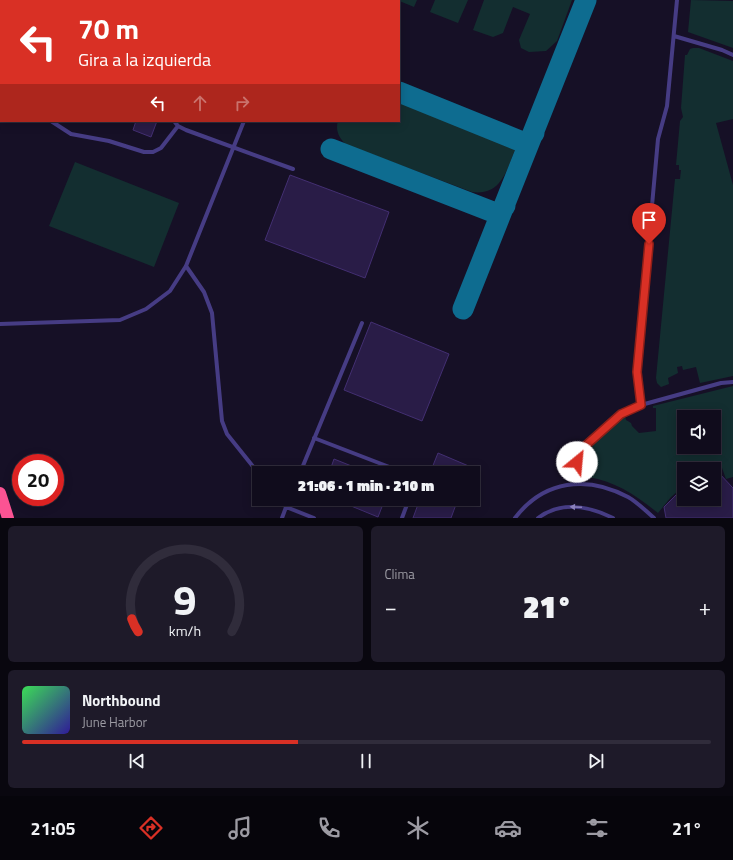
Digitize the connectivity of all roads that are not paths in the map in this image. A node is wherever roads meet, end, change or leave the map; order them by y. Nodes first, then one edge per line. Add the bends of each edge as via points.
1 (674, 0) edge
2 (677, 0) edge
3 (676, 13) junction
4 (674, 36) junction
5 (733, 55) edge
6 (53, 122) edge
7 (175, 122) edge
8 (244, 122) edge
9 (178, 126) junction
10 (234, 147) junction
11 (292, 169) dead end
12 (186, 266) junction
13 (362, 323) dead end
14 (0, 324) edge
15 (733, 382) edge
16 (641, 405) junction
17 (314, 438) junction
18 (253, 466) edge
19 (303, 466) edge
20 (387, 466) edge
21 (578, 484) junction
22 (0, 493) edge
23 (406, 506) edge
24 (286, 508) joint
25 (8, 518) edge
26 (282, 518) edge
27 (314, 518) edge
28 (402, 518) edge
29 (515, 518) edge
30 (538, 518) edge
31 (613, 518) edge
32 (654, 518) edge

1 - 3 lane
2 - 3 lane
3 - 4 lane
4 - 5 lane
4 - 16 lane via 668,106 658,140 637,372
6 - 9 lane via 71,134 109,141 144,152 153,152 161,148
7 - 9 lane
8 - 10 lane
9 - 10 lane
10 - 11 lane
10 - 12 lane
12 - 14 lane via 170,291 146,309 120,320
12 - 18 lane via 204,292 212,313 222,421 227,434
13 - 17 lane
15 - 16 lane
16 - 21 lane via 621,414 584,447 577,462
17 - 19 lane
17 - 20 lane
21 - 29 lane via 549,490 535,498
21 - 32 lane via 609,488 629,497
22 - 25 highway
23 - 28 lane
24 - 26 lane
24 - 27 lane
31 -> 30 lane via 576,506 551,510

